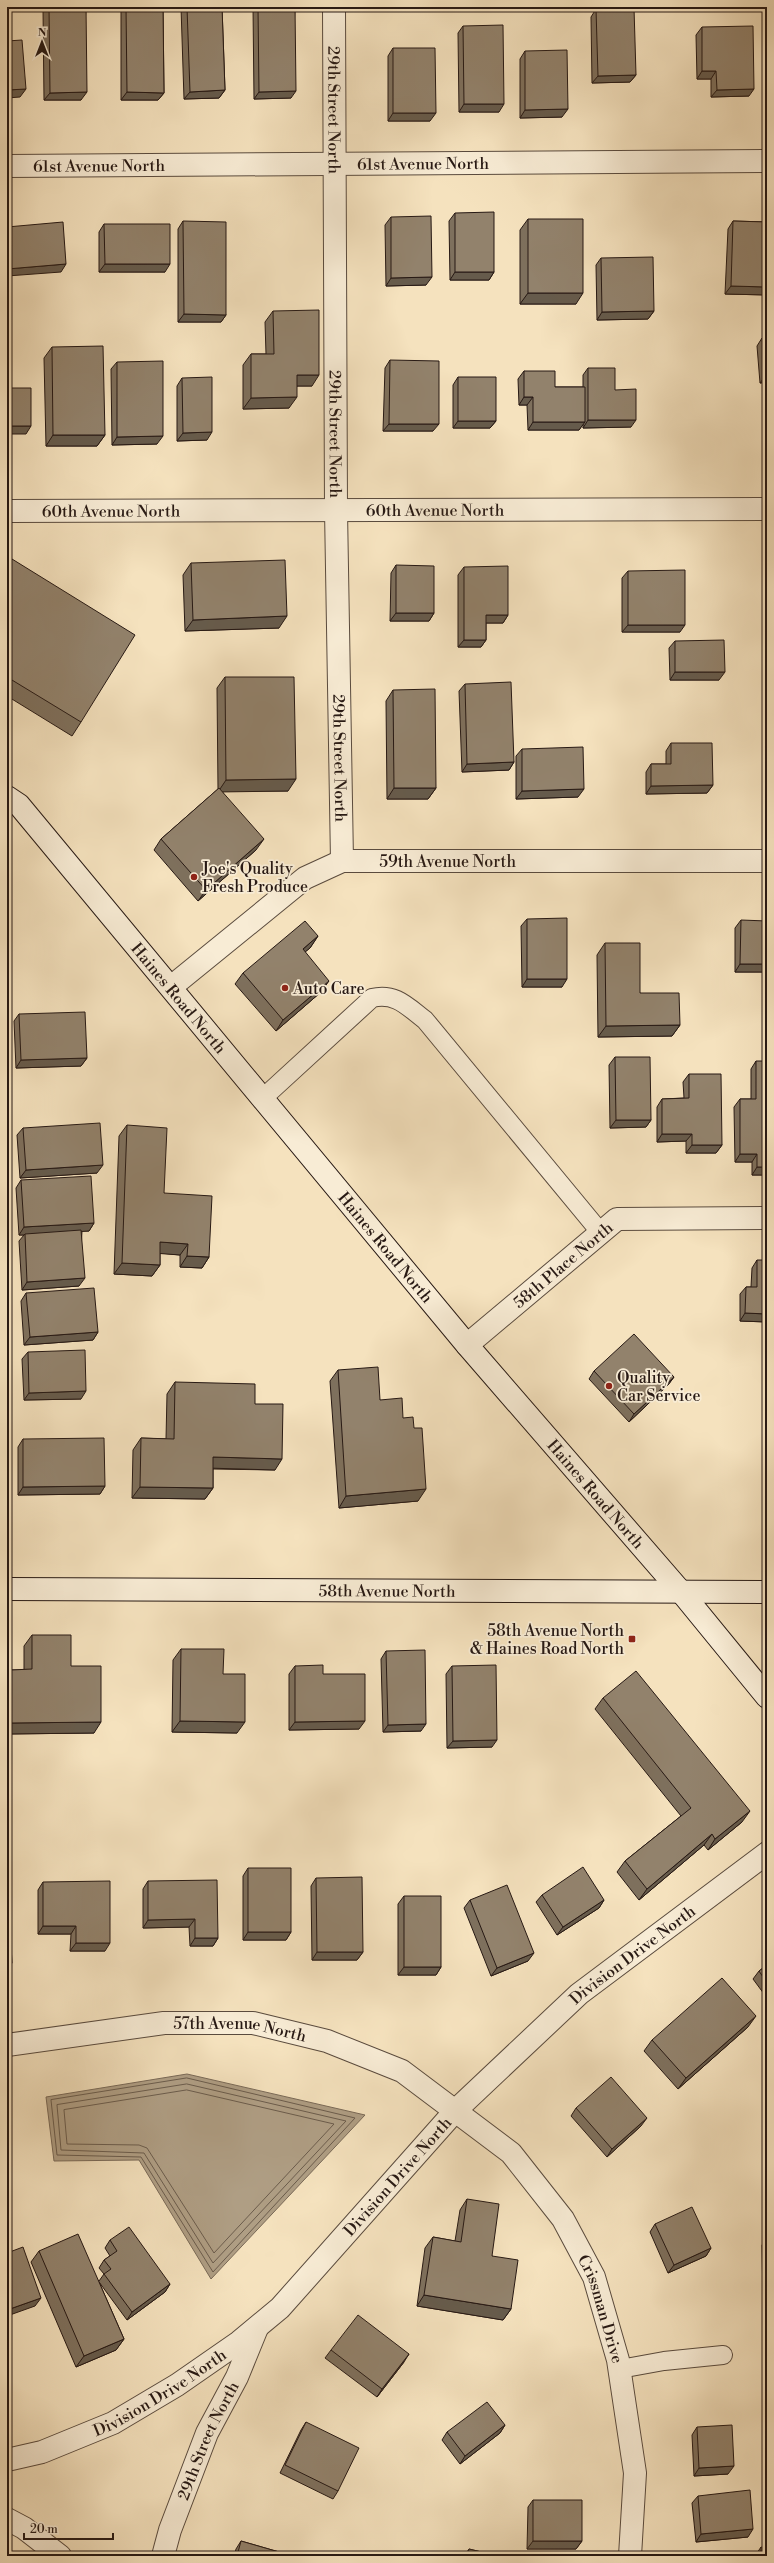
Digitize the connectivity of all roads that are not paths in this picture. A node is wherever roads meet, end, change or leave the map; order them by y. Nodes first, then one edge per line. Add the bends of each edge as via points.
1 (334, 7) edge
2 (767, 161) edge
3 (334, 163) junction
4 (7, 166) edge
5 (767, 509) edge
6 (336, 510) junction
7 (7, 511) edge
8 (7, 797) edge
9 (342, 861) junction
10 (767, 861) edge
11 (171, 987) junction
12 (263, 1098) junction
13 (767, 1218) edge
14 (601, 1232) junction
15 (467, 1345) junction
16 (7, 1589) edge
17 (767, 1592) edge
18 (682, 1593) junction
19 (767, 1697) edge
20 (767, 1853) edge
21 (7, 2045) edge
22 (456, 2110) junction
23 (257, 2327) junction
24 (723, 2355) dead end
25 (620, 2369) junction
26 (7, 2460) edge
27 (7, 2520) edge
28 (60, 2556) edge
29 (163, 2556) edge
30 (630, 2556) edge

1 - 3 street, 29th Street North
2 - 3 street, 61st Avenue North
3 - 4 street, 61st Avenue North
3 - 6 street, 29th Street North
5 - 6 street, 60th Avenue North
6 - 7 street, 60th Avenue North
6 - 9 street, 29th Street North
8 - 11 street, Haines Road North via 19,805
9 - 10 street, 59th Avenue North
9 - 11 street, 59th Avenue North via 305,878
11 - 12 street, Haines Road North
12 - 14 lane via 372,998 382,995 400,1000 425,1020
12 - 15 street, Haines Road North
13 - 14 street, 58th Place North via 617,1219
14 - 15 street, 58th Place North
15 - 18 street, Haines Road North
16 - 18 street, 58th Avenue North
17 - 18 street, 58th Avenue North
18 - 19 street, Haines Road North
20 - 22 street, Division Drive North via 579,1994
21 - 22 street, 57th Avenue North via 164,2023 253,2023 327,2041 402,2071
22 - 23 street, Division Drive North via 280,2308
22 - 25 street, Crissman Drive via 511,2153 563,2219 594,2276
23 - 26 street, Division Drive North via 177,2384 113,2423 42,2452
23 - 29 street, 29th Street North via 237,2377 207,2433 170,2530
24 - 25 lane via 664,2361
25 - 30 street, Crissman Drive via 635,2473
27 - 28 street via 24,2528

